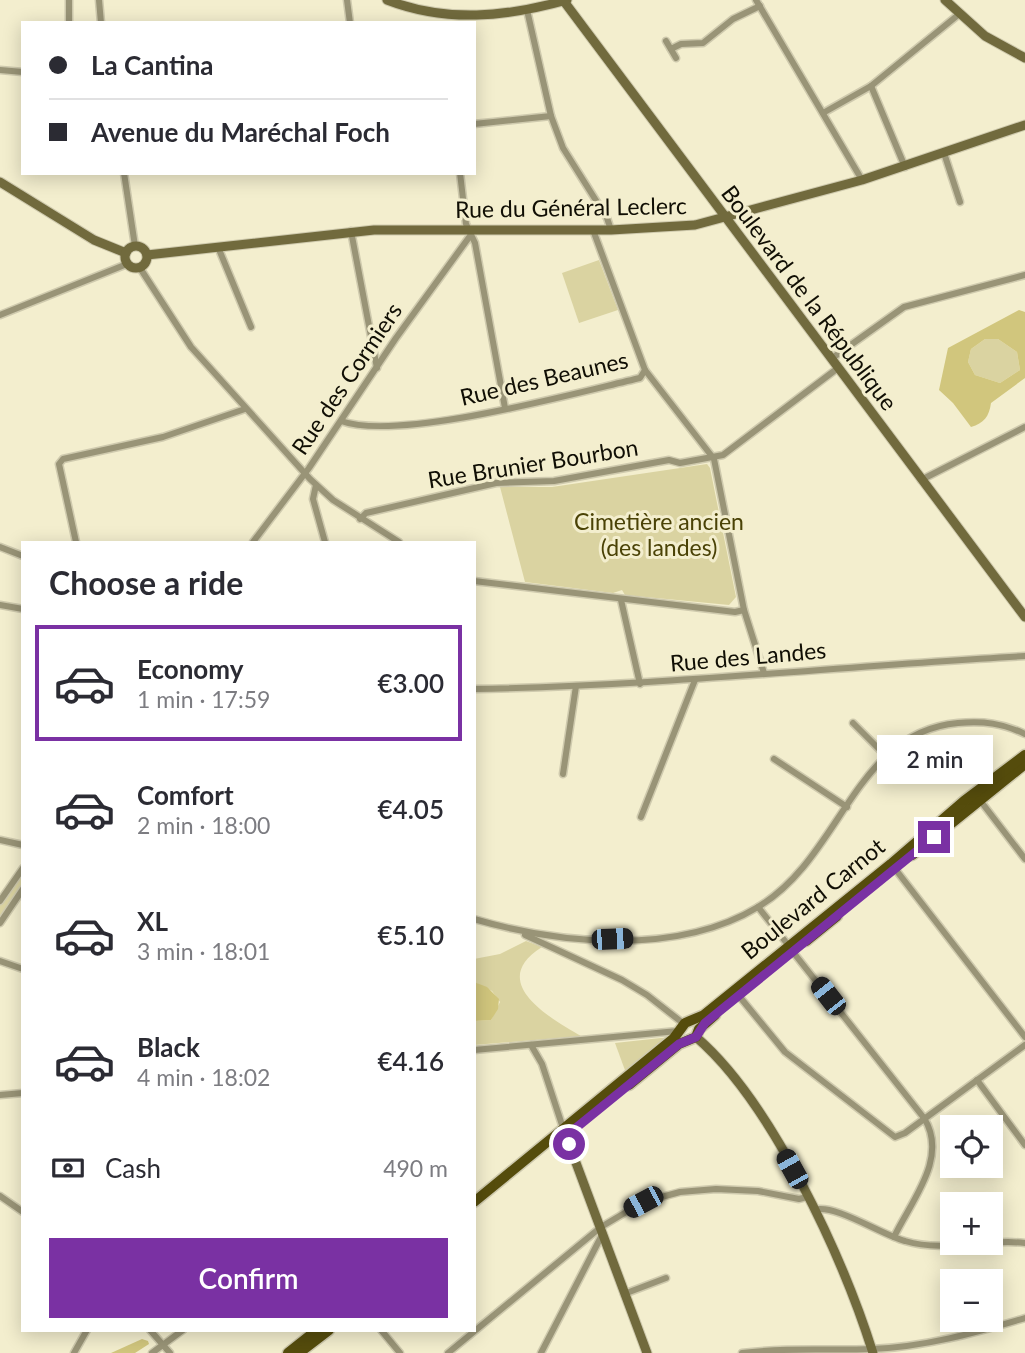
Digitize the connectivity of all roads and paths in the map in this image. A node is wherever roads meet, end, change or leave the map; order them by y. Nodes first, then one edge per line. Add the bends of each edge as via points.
1 (69, 0) edge
2 (99, 0) edge
3 (347, 0) edge
4 (387, 0) edge
5 (565, 0) edge
6 (945, 0) edge
7 (758, 3) edge
8 (527, 10) junction
9 (958, 15) junction
10 (69, 21) edge
11 (101, 21) edge
12 (350, 21) edge
13 (666, 41) dead end
14 (671, 49) junction
15 (676, 58) dead end
16 (1025, 58) edge
17 (0, 70) edge
18 (21, 72) edge
19 (871, 86) junction
20 (823, 113) junction
21 (551, 116) junction
22 (476, 124) edge
23 (1025, 125) edge
24 (944, 153) junction
25 (905, 167) junction
26 (124, 175) edge
27 (460, 175) edge
28 (862, 180) junction
29 (0, 182) edge
30 (960, 202) dead end
31 (725, 218) junction
32 (593, 230) junction
33 (611, 230) junction
34 (351, 231) junction
35 (469, 233) junction
36 (135, 246) junction
37 (218, 247) junction
38 (126, 253) junction
39 (147, 255) junction
40 (127, 264) junction
41 (140, 268) junction
42 (1025, 275) edge
43 (0, 315) edge
44 (251, 327) dead end
45 (831, 359) junction
46 (377, 368) junction
47 (838, 368) junction
48 (645, 370) junction
49 (505, 408) junction
50 (245, 409) junction
51 (341, 421) junction
52 (1025, 427) edge
53 (714, 458) junction
54 (305, 473) junction
55 (921, 480) junction
56 (316, 485) junction
57 (360, 519) junction
58 (76, 541) edge
59 (254, 541) edge
60 (325, 541) edge
61 (397, 541) edge
62 (0, 547) edge
63 (21, 555) edge
64 (476, 581) edge
65 (621, 600) junction
66 (0, 605) edge
67 (21, 609) edge
68 (744, 610) junction
69 (1025, 617) edge
70 (1025, 656) edge
71 (764, 673) junction
72 (695, 680) junction
73 (640, 684) junction
74 (576, 686) junction
75 (476, 689) edge
76 (853, 723) dead end
77 (1025, 734) edge
78 (885, 755) junction
79 (1025, 755) edge
80 (774, 759) dead end
81 (1025, 764) edge
82 (563, 774) dead end
83 (977, 796) junction
84 (847, 807) junction
85 (641, 817) dead end
86 (0, 840) edge
87 (21, 845) edge
88 (1025, 859) edge
89 (894, 867) junction
90 (21, 871) edge
91 (21, 892) edge
92 (0, 901) edge
93 (758, 907) junction
94 (476, 920) edge
95 (0, 923) edge
96 (523, 933) junction
97 (557, 939) junction
98 (547, 946) junction
99 (791, 949) junction
100 (568, 953) junction
101 (0, 961) edge
102 (21, 968) edge
103 (739, 996) junction
104 (689, 1030) junction
105 (1025, 1037) edge
106 (531, 1045) junction
107 (1025, 1045) edge
108 (476, 1050) edge
109 (977, 1080) junction
110 (21, 1093) edge
111 (0, 1095) edge
112 (923, 1118) junction
113 (565, 1133) junction
114 (1025, 1145) edge
115 (0, 1196) edge
116 (807, 1197) junction
117 (476, 1200) edge
118 (476, 1208) edge
119 (814, 1209) junction
120 (21, 1211) edge
121 (602, 1230) junction
122 (894, 1237) junction
123 (1025, 1242) edge
124 (666, 1278) dead end
125 (625, 1294) junction
126 (1025, 1318) edge
127 (476, 1331) edge
128 (86, 1332) edge
129 (152, 1332) edge
130 (181, 1332) edge
131 (314, 1332) edge
132 (326, 1332) edge
133 (383, 1332) edge
134 (474, 1332) edge
135 (164, 1346) junction
136 (873, 1351) edge
137 (74, 1353) edge
138 (152, 1353) edge
139 (170, 1353) edge
140 (288, 1353) edge
141 (299, 1353) edge
142 (400, 1353) edge
143 (448, 1353) edge
144 (541, 1353) edge
145 (646, 1353) edge
146 (742, 1353) edge

1 - 10 street
2 - 11 street
3 - 12 street
4 - 8 street via 471,17
5 - 8 street
5 - 31 street, Boulevard de la République
6 - 9 street
7 - 14 street via 703,43
7 - 20 street
8 - 21 street
9 - 16 street
9 - 19 street
13 - 14 street
14 - 15 street
17 - 18 street
19 - 20 street
19 - 25 street
20 - 28 street
21 - 22 street
21 - 33 street via 567,156
23 - 24 street, Rue du Général Leclerc
24 - 25 street, Rue du Général Leclerc
24 - 30 street
25 - 28 street, Rue du Général Leclerc
26 - 36 street
27 - 35 street
28 - 31 street, Rue du Général Leclerc
29 - 38 street via 94,240
31 - 33 street, Rue du Général Leclerc via 695,225
31 - 45 street, Boulevard de la République
32 - 33 street, Rue du Général Leclerc
32 - 35 street, Rue du Général Leclerc
32 - 48 street, Rue des Beaunes
34 - 35 street, Rue du Général Leclerc
34 - 37 street, Rue du Général Leclerc
34 - 46 street
35 - 46 street, Rue des Cormiers
35 - 49 street via 475,243
36 - 38 street
36 - 39 street
37 - 39 street, Rue du Général Leclerc
37 - 44 street
38 - 40 street
39 - 41 street
40 - 41 street
40 - 43 street
41 - 50 street via 191,347
42 - 45 street via 904,307
45 - 47 street, Boulevard de la République
46 - 51 street, Rue des Cormiers
47 - 53 street
47 - 55 street, Boulevard de la République
48 - 49 street, Rue des Beaunes via 640,378
48 - 53 street
49 - 51 street, Rue des Beaunes via 403,425
50 - 54 street
50 - 58 street via 162,437 63,459 59,464
51 - 54 street, Rue des Cormiers
52 - 55 street
53 - 57 street, Rue Brunier Bourbon via 681,463 669,460 554,481 496,483 366,513
53 - 68 street
54 - 56 street
54 - 59 street, Rue des Cormiers
55 - 69 street, Boulevard de la République
56 - 57 street
56 - 60 street via 313,499
57 - 61 street
62 - 63 street
64 - 65 street
65 - 68 street
65 - 73 street
66 - 67 street
68 - 71 street
70 - 71 street, Rue des Landes
71 - 72 street, Rue des Landes
72 - 73 street, Rue des Landes
72 - 85 street
73 - 74 street, Rue des Landes
74 - 75 street, Rue des Landes
74 - 82 street
76 - 78 street
77 - 78 street via 997,722 944,724 909,736
78 - 84 street
79 - 83 main road, Boulevard Carnot
80 - 84 street
81 - 83 main road
83 - 88 street
83 - 89 main road, Boulevard Carnot
84 - 93 street via 797,876
86 - 87 street
89 - 99 main road, Boulevard Carnot
89 - 105 street
90 - 92 street
91 - 95 street
93 - 97 street via 724,923 673,936
93 - 99 street
94 - 96 street
96 - 97 street
96 - 98 street
97 - 98 street via 552,947
97 - 100 street
98 - 100 street
99 - 103 main road, Boulevard Carnot
99 - 104 main road, Boulevard Carnot
99 - 112 street
100 - 104 street via 647,995
101 - 102 street
103 - 104 main road, Boulevard Carnot
103 - 112 street via 779,1046 884,1132 895,1137
104 - 106 street
104 - 113 main road, Boulevard Carnot
104 - 116 street via 760,1116
106 - 108 street
106 - 113 street
107 - 109 street
109 - 112 street
109 - 114 street
110 - 111 street
112 - 122 street via 932,1135 933,1153
113 - 117 main road, Boulevard Carnot
113 - 118 main road, Boulevard Carnot
113 - 121 street
115 - 120 street
116 - 119 street
116 - 121 street via 733,1189 680,1192 643,1202
119 - 122 street via 827,1209
119 - 136 street
121 - 125 street
121 - 127 street
121 - 144 street
122 - 123 street via 942,1246
124 - 125 street
125 - 145 street
126 - 136 street via 968,1336
128 - 137 street
129 - 135 street
130 - 135 street
131 - 140 main road
132 - 141 main road
133 - 142 street
134 - 143 street
135 - 138 street
135 - 139 street
136 - 146 street via 796,1348

